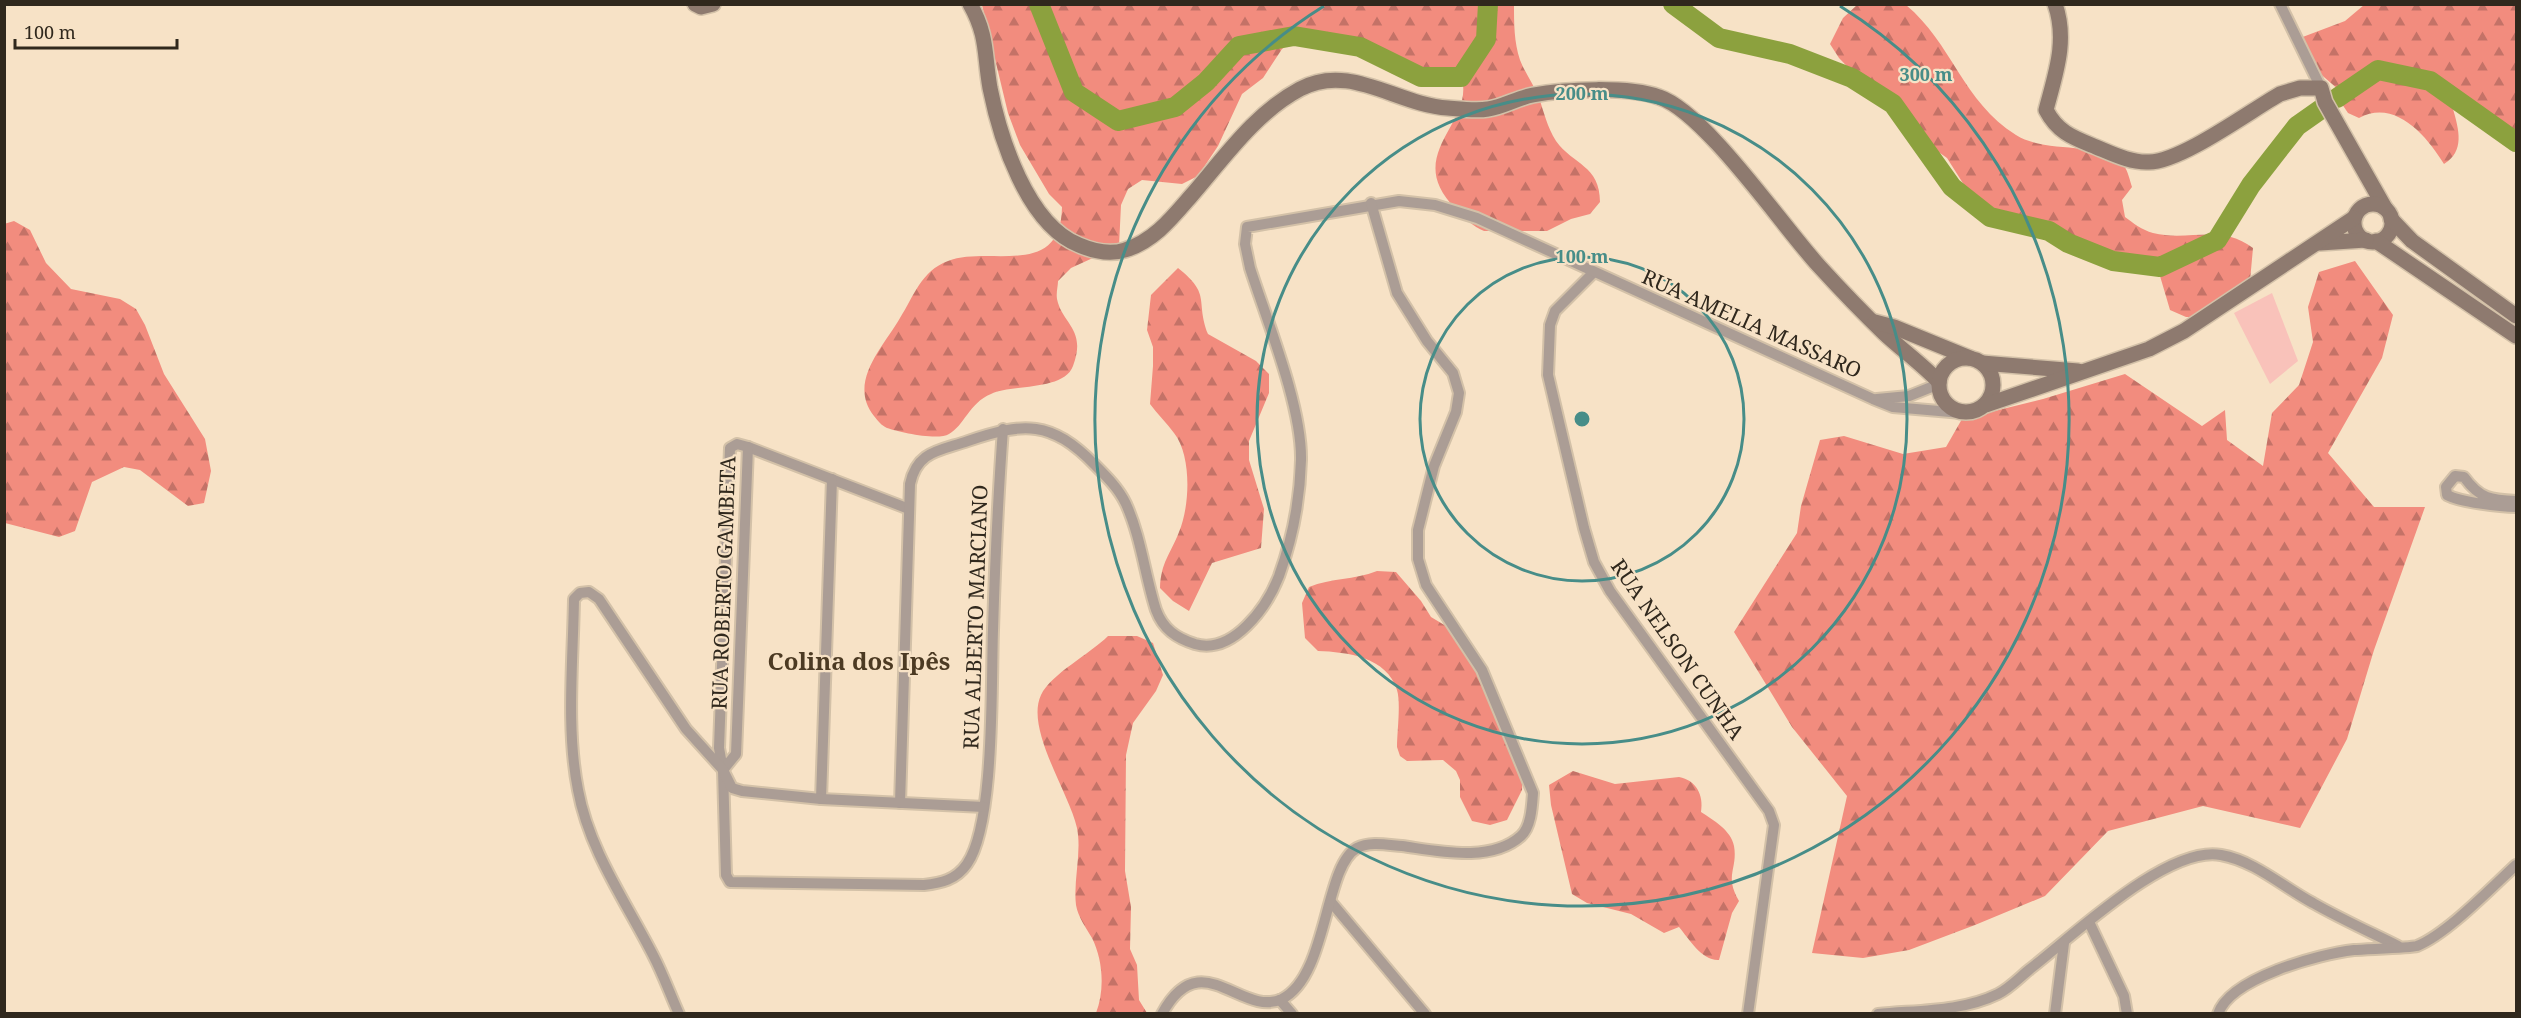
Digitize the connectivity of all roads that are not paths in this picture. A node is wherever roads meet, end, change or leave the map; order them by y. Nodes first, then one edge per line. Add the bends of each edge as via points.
1 (694, 4) edge
2 (713, 4) edge
3 (970, 4) edge
4 (2055, 4) edge
5 (2280, 4) edge
6 (2322, 88) junction
7 (2368, 178) junction
8 (1371, 203) junction
9 (2366, 205) junction
10 (2388, 214) junction
11 (2354, 218) junction
12 (2371, 241) junction
13 (2320, 243) junction
14 (1593, 273) junction
15 (2517, 316) edge
16 (1875, 322) junction
17 (2517, 336) edge
18 (1979, 361) junction
19 (2087, 372) junction
20 (1939, 383) junction
21 (1873, 399) junction
22 (1986, 405) junction
23 (1962, 413) junction
24 (1003, 429) junction
25 (748, 447) junction
26 (832, 479) junction
27 (2517, 501) edge
28 (2517, 507) edge
29 (909, 509) junction
30 (723, 770) junction
31 (821, 799) junction
32 (900, 803) junction
33 (984, 807) junction
34 (2517, 865) edge
35 (1331, 902) junction
36 (2089, 922) junction
37 (2064, 943) junction
38 (2398, 946) junction
39 (1280, 1000) junction
40 (1977, 1008) edge
41 (1165, 1012) edge
42 (1903, 1012) edge
43 (679, 1014) edge
44 (1292, 1014) edge
45 (1425, 1014) edge
46 (1748, 1014) edge
47 (1878, 1014) edge
48 (2055, 1014) edge
49 (2127, 1014) edge
50 (2218, 1014) edge

1 - 2 street
3 - 16 street via 986,40 990,86 1003,144 1051,227 1077,245 1105,252 1124,251 1162,230 1250,128 1272,108 1317,83 1337,78 1424,106 1479,109 1532,95 1612,90 1659,97 1703,129 1818,265
4 - 6 street via 2062,36 2046,110 2064,134 2131,161 2150,163 2171,158 2280,93
5 - 6 street
6 - 7 street via 2325,102
7 - 9 street
7 - 10 street
8 - 14 street, RUA AMELIA MASSARO via 1435,205 1477,218
8 - 24 street, RUA AMELIA MASSARO via 1248,227 1245,244 1250,268 1299,429 1301,460 1294,516 1279,577 1242,631 1223,644 1195,644 1174,636 1161,624 1126,504 1112,482 1082,451 1060,435 1038,428
8 - 35 street via 1397,293 1453,373 1459,393 1456,412 1434,465 1418,530 1418,559 1426,585 1482,670 1533,794 1531,814 1522,835 1502,848 1473,853 1380,843 1357,848 1345,861
9 - 10 street via 2379,205
9 - 11 street
10 - 12 street via 2390,231
10 - 15 street via 2412,241
11 - 12 street via 2357,234
11 - 13 street
12 - 13 street
12 - 17 street
13 - 19 street via 2184,331
14 - 21 street, RUA AMELIA MASSARO
14 - 46 street, RUA NELSON CUNHA via 1554,311 1548,375 1594,562 1610,591 1769,811 1774,825
16 - 18 street
16 - 20 street
18 - 19 street
18 - 20 street via 1955,360 1944,369
18 - 22 street via 1994,380 1993,394
19 - 22 street
20 - 21 street via 1909,396
20 - 23 street via 1946,404
21 - 23 street, RUA AMELIA MASSARO via 1900,408
22 - 23 street
24 - 29 street via 925,456 913,468
24 - 33 street, RUA ALBERTO MARCIANO
25 - 26 street
25 - 30 street, RUA ROBERTO GAMBETA via 736,754
25 - 30 street, RUA ROBERTO GAMBETA via 737,444 730,448 719,748
26 - 29 street
26 - 31 street
27 - 28 street via 2491,500 2474,490 2464,477 2455,476 2446,487 2447,495 2454,499
29 - 32 street
30 - 31 street via 732,788 742,792
30 - 33 street, RUA ALBERTO MARCIANO via 726,875 734,883 943,883 968,863
30 - 43 street via 686,729 598,599 589,592 579,593 573,599 573,749 578,792 598,852
31 - 32 street
32 - 33 street
34 - 38 street via 2428,940 2415,947
35 - 39 street via 1312,963 1294,989
35 - 45 street
36 - 37 street
36 - 38 street via 2153,875 2187,858 2220,855 2244,861 2312,903
36 - 49 street via 2124,996
37 - 40 street
37 - 48 street
38 - 50 street via 2319,957 2264,976 2233,993
39 - 41 street via 1258,1001 1219,984 1199,983 1181,990
39 - 44 street
40 - 42 street
42 - 47 street

